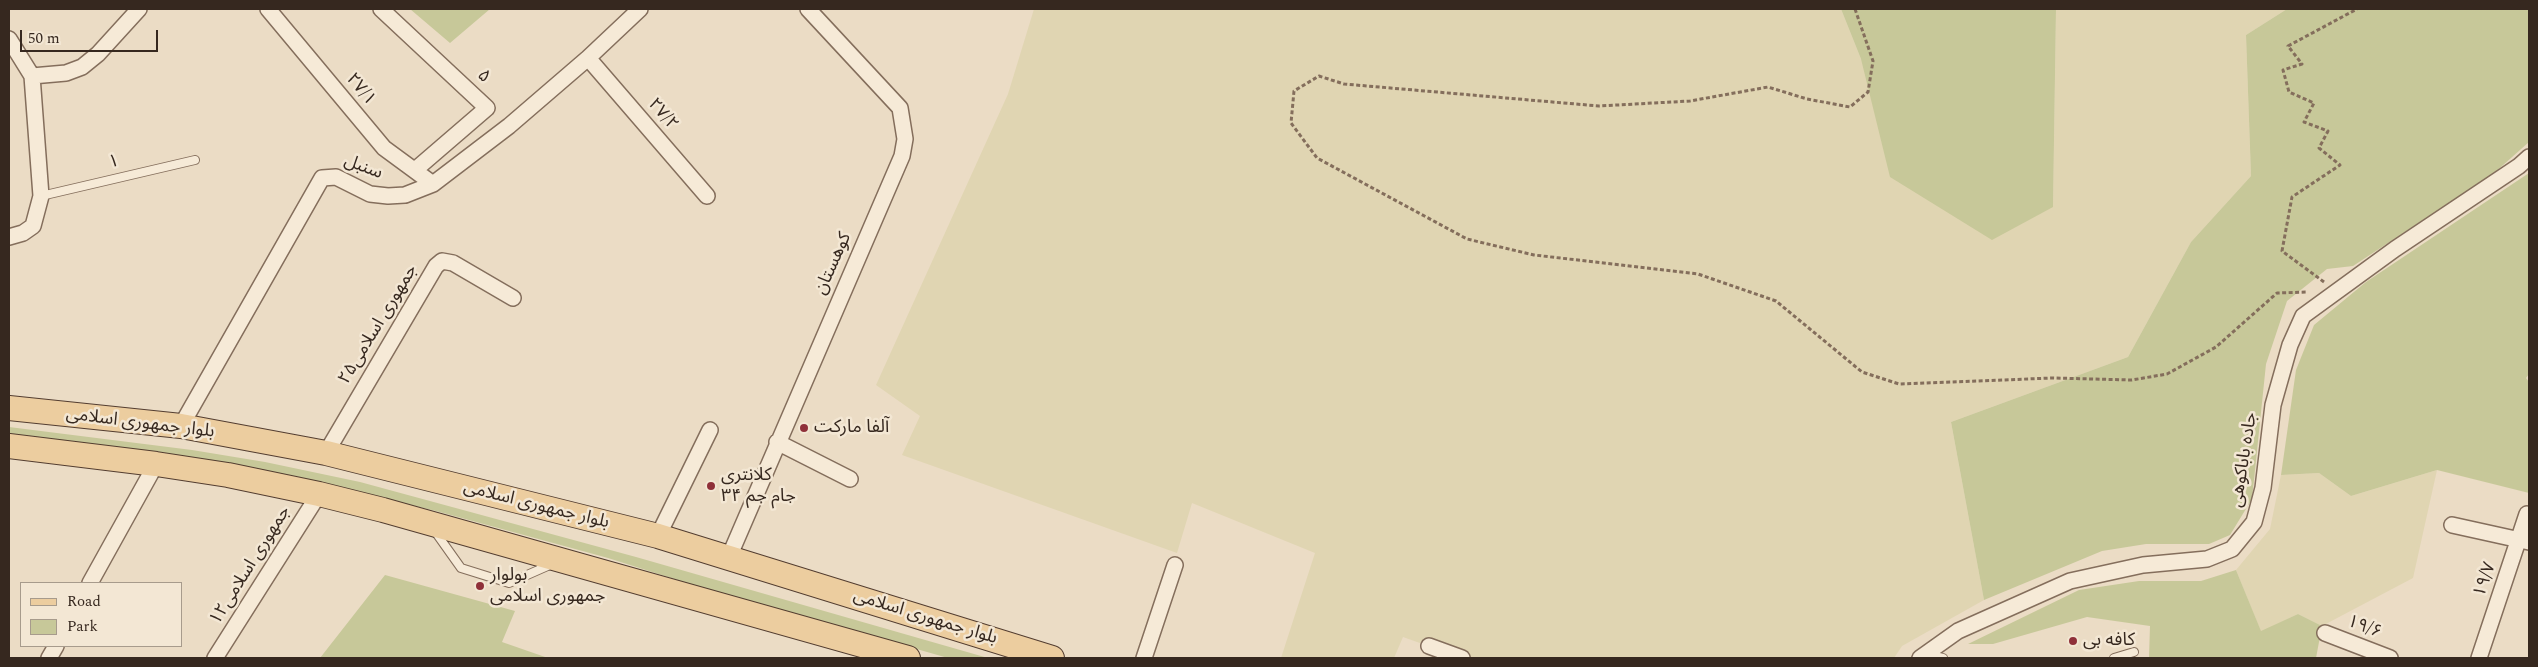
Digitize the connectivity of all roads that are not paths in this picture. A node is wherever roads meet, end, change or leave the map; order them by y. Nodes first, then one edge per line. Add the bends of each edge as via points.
1 (140, 9) edge
2 (268, 9) edge
3 (381, 9) edge
4 (640, 9) edge
5 (808, 9) edge
6 (9, 39) edge
7 (588, 58) junction
8 (32, 76) junction
9 (2529, 157) edge
10 (194, 160) dead end
11 (415, 170) junction
12 (433, 184) junction
13 (41, 196) junction
14 (707, 196) dead end
15 (9, 237) edge
16 (513, 298) dead end
17 (9, 408) edge
18 (181, 426) junction
19 (710, 430) dead end
20 (777, 442) junction
21 (9, 446) edge
22 (326, 453) junction
23 (156, 464) junction
24 (850, 479) dead end
25 (319, 494) junction
26 (2527, 514) dead end
27 (428, 522) junction
28 (2452, 524) dead end
29 (658, 536) junction
30 (2524, 541) edge
31 (729, 557) junction
32 (562, 560) junction
33 (1175, 565) dead end
34 (91, 582) edge
35 (2325, 633) dead end
36 (1429, 646) dead end
37 (55, 647) edge
38 (2134, 652) dead end
39 (1923, 656) edge
40 (49, 658) edge
41 (215, 658) edge
42 (908, 658) edge
43 (1052, 658) edge
44 (1144, 658) edge
45 (1462, 658) edge
46 (1943, 658) edge
47 (2114, 658) edge
48 (2390, 658) edge
49 (2479, 658) edge

1 - 8 street via 82,67 66,73
2 - 11 street, ۲۷/۱ via 384,148
3 - 11 street, ۵ via 487,108
4 - 7 street, سنبل
5 - 20 street, کوهستان via 900,108 905,139 902,156
6 - 8 street
7 - 12 street, سنبل via 509,126
7 - 14 street, ۲۷/۲
8 - 13 street
9 - 39 street, جاده باباکوهی via 2303,316 2290,345 2273,405 2263,488 2254,522 2232,549 2206,559 2143,565 2070,580 1958,631
10 - 13 lane, ۱
11 - 12 street, ۲۷/۱
12 - 18 street, سنبل via 406,195 388,196 370,194 336,177 322,178
13 - 15 street via 32,226
16 - 22 street, جمهوری اسلامی۲۵ via 442,261 436,266
17 - 18 main road, بلوار جمهوری اسلامی
18 - 22 main road, بلوار جمهوری اسلامی
19 - 29 street
20 - 24 street
20 - 31 street, کوهستان
21 - 23 main road
22 - 29 main road, بلوار جمهوری اسلامی
23 - 25 main road
23 - 34 street
25 - 27 main road
25 - 41 street, جمهوری اسلامی۱۲
26 - 30 street, ۱۹/۷
27 - 32 main road
27 - 32 lane via 461,568 509,583
28 - 30 street
29 - 31 main road, بلوار جمهوری اسلامی
30 - 49 street, ۱۹/۷
31 - 43 main road, بلوار جمهوری اسلامی
32 - 42 main road
33 - 44 street
35 - 48 street, ۱۹/۶
36 - 45 street
37 - 40 street
38 - 47 lane
39 - 46 lane

